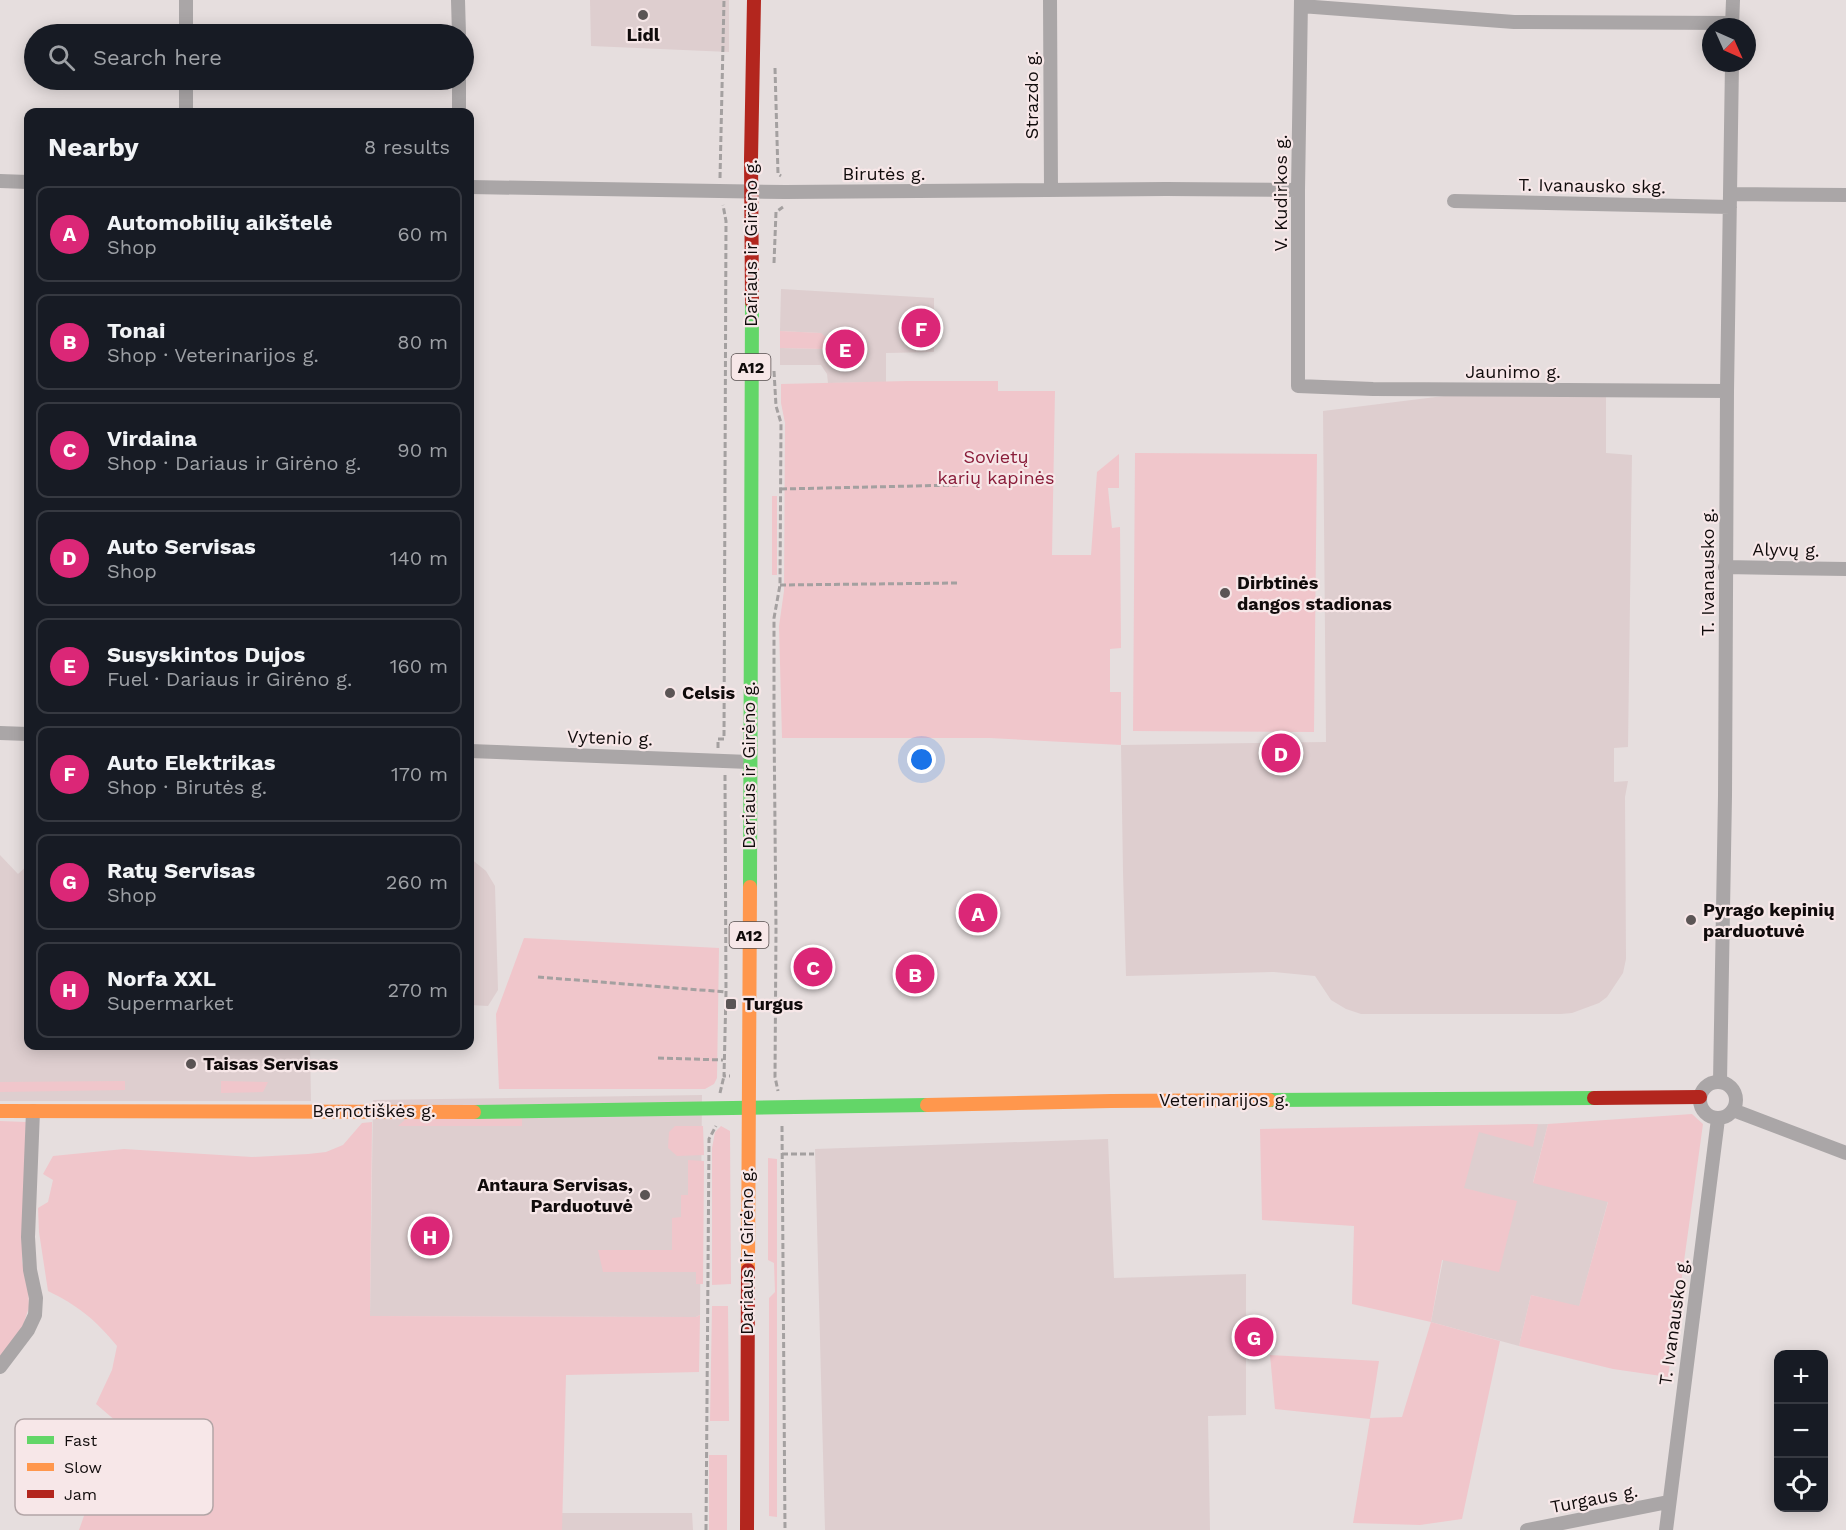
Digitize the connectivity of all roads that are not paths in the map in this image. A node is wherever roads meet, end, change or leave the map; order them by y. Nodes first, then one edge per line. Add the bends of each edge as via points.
1 (186, 0) edge
2 (458, 0) edge
3 (754, 0) edge
4 (1050, 0) edge
5 (1732, 0) edge
6 (1301, 3) edge
7 (1732, 18) edge
8 (186, 24) edge
9 (459, 24) edge
10 (1702, 25) edge
11 (1732, 72) edge
12 (186, 90) edge
13 (459, 90) edge
14 (186, 108) edge
15 (459, 108) edge
16 (0, 181) edge
17 (24, 182) edge
18 (474, 187) edge
19 (1051, 190) junction
20 (1298, 190) junction
21 (751, 191) junction
22 (1846, 195) edge
23 (1730, 200) junction
24 (1454, 201) dead end
25 (1298, 386) joint
26 (1727, 391) junction
27 (1725, 567) junction
28 (1846, 569) edge
29 (0, 733) edge
30 (24, 734) edge
31 (474, 751) edge
32 (749, 762) junction
33 (1720, 1082) junction
34 (1700, 1096) junction
35 (748, 1109) junction
36 (1733, 1110) junction
37 (0, 1111) edge
38 (33, 1111) junction
39 (1718, 1119) junction
40 (1846, 1153) edge
41 (0, 1367) edge
42 (1668, 1502) junction
43 (747, 1530) edge
44 (1527, 1530) edge
45 (1666, 1530) edge

1 - 8 street
2 - 9 street
3 - 21 main road, Dariaus ir Girėno g. / A12
4 - 19 street, Strazdo g.
5 - 7 street
6 - 10 street via 1514,22
6 - 20 street, V. Kudirkos g.
11 - 23 street, T. Ivanausko g.
12 - 14 street
13 - 15 street
16 - 17 street
18 - 21 street, Birutės g.
19 - 20 street, Birutės g.
19 - 21 street, Birutės g.
20 - 25 street, V. Kudirkos g.
21 - 32 main road, Dariaus ir Girėno g. / A12
22 - 23 street, T. Ivanausko skg.
23 - 24 street, T. Ivanausko skg.
23 - 26 street, T. Ivanausko g.
25 - 26 street, Jaunimo g.
26 - 27 street, T. Ivanausko g.
27 - 28 street, Alyvų g.
27 - 33 street, T. Ivanausko g.
29 - 30 street
31 - 32 street, Vytenio g.
32 - 35 main road, Dariaus ir Girėno g. / A12
33 - 34 street via 1707,1085
33 - 36 street via 1734,1090
34 - 35 main road, Veterinarijos g. via 1111,1101
34 - 39 street via 1702,1110
35 - 38 main road, Bernotiškės g.
35 - 43 main road, Dariaus ir Girėno g. / A12
36 - 39 street
36 - 40 street
37 - 38 main road, Bernotiškės g.
38 - 41 street via 28,1237 35,1315
39 - 42 street, T. Ivanausko g.
42 - 44 street, Turgaus g.
42 - 45 street, T. Ivanausko g.

